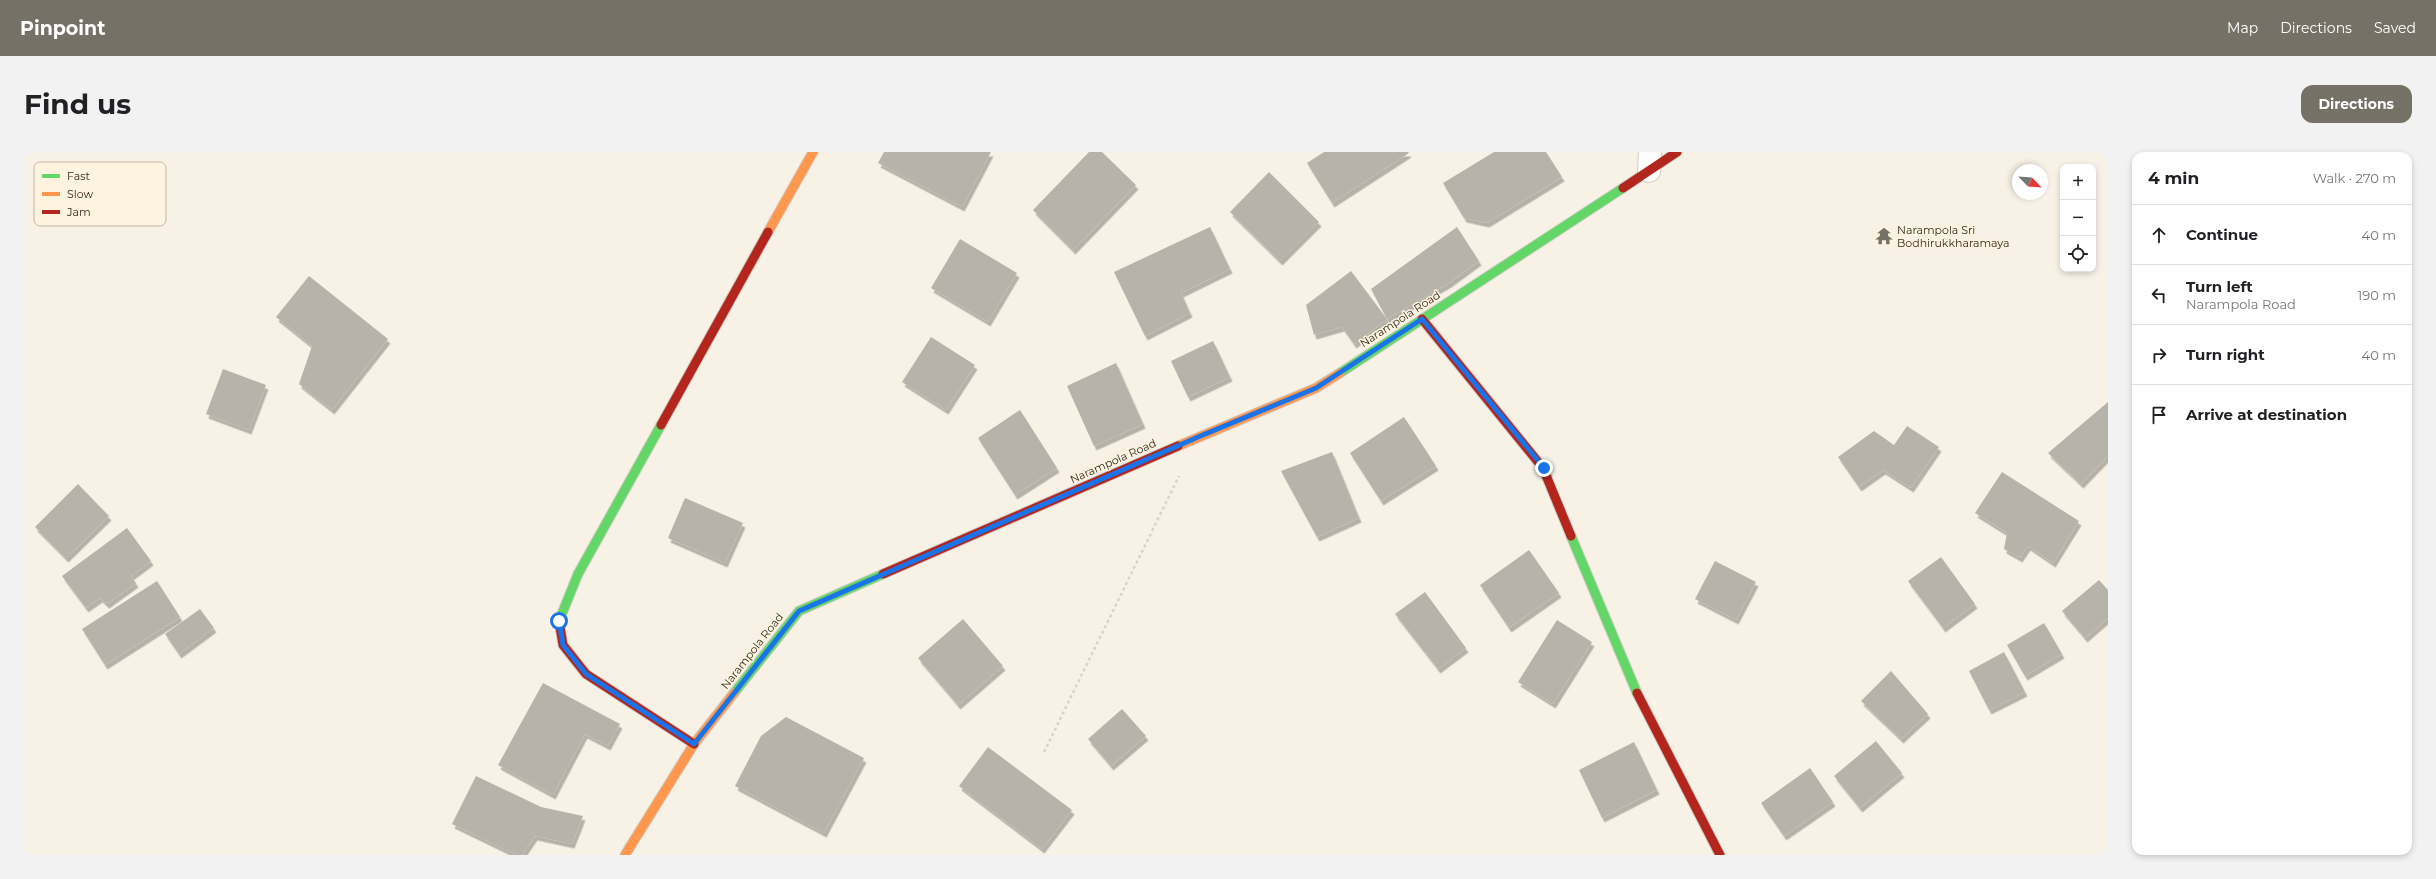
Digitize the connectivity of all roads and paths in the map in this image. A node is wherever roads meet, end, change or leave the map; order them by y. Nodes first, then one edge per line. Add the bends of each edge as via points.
1 (813, 152) edge
2 (1677, 152) edge
3 (1649, 161) edge
4 (1422, 319) junction
5 (1198, 437) junction
6 (694, 744) junction
7 (1044, 752) dead end
8 (626, 855) edge
9 (1720, 855) edge

1 - 6 street via 578,574 559,621 563,645 586,674
2 - 3 street, Narampola Road
3 - 4 street, Narampola Road
4 - 5 street, Narampola Road via 1316,388
4 - 9 street via 1544,468 1631,681
5 - 6 street, Narampola Road via 799,611
5 - 7 path
6 - 8 street, Narampola Road

